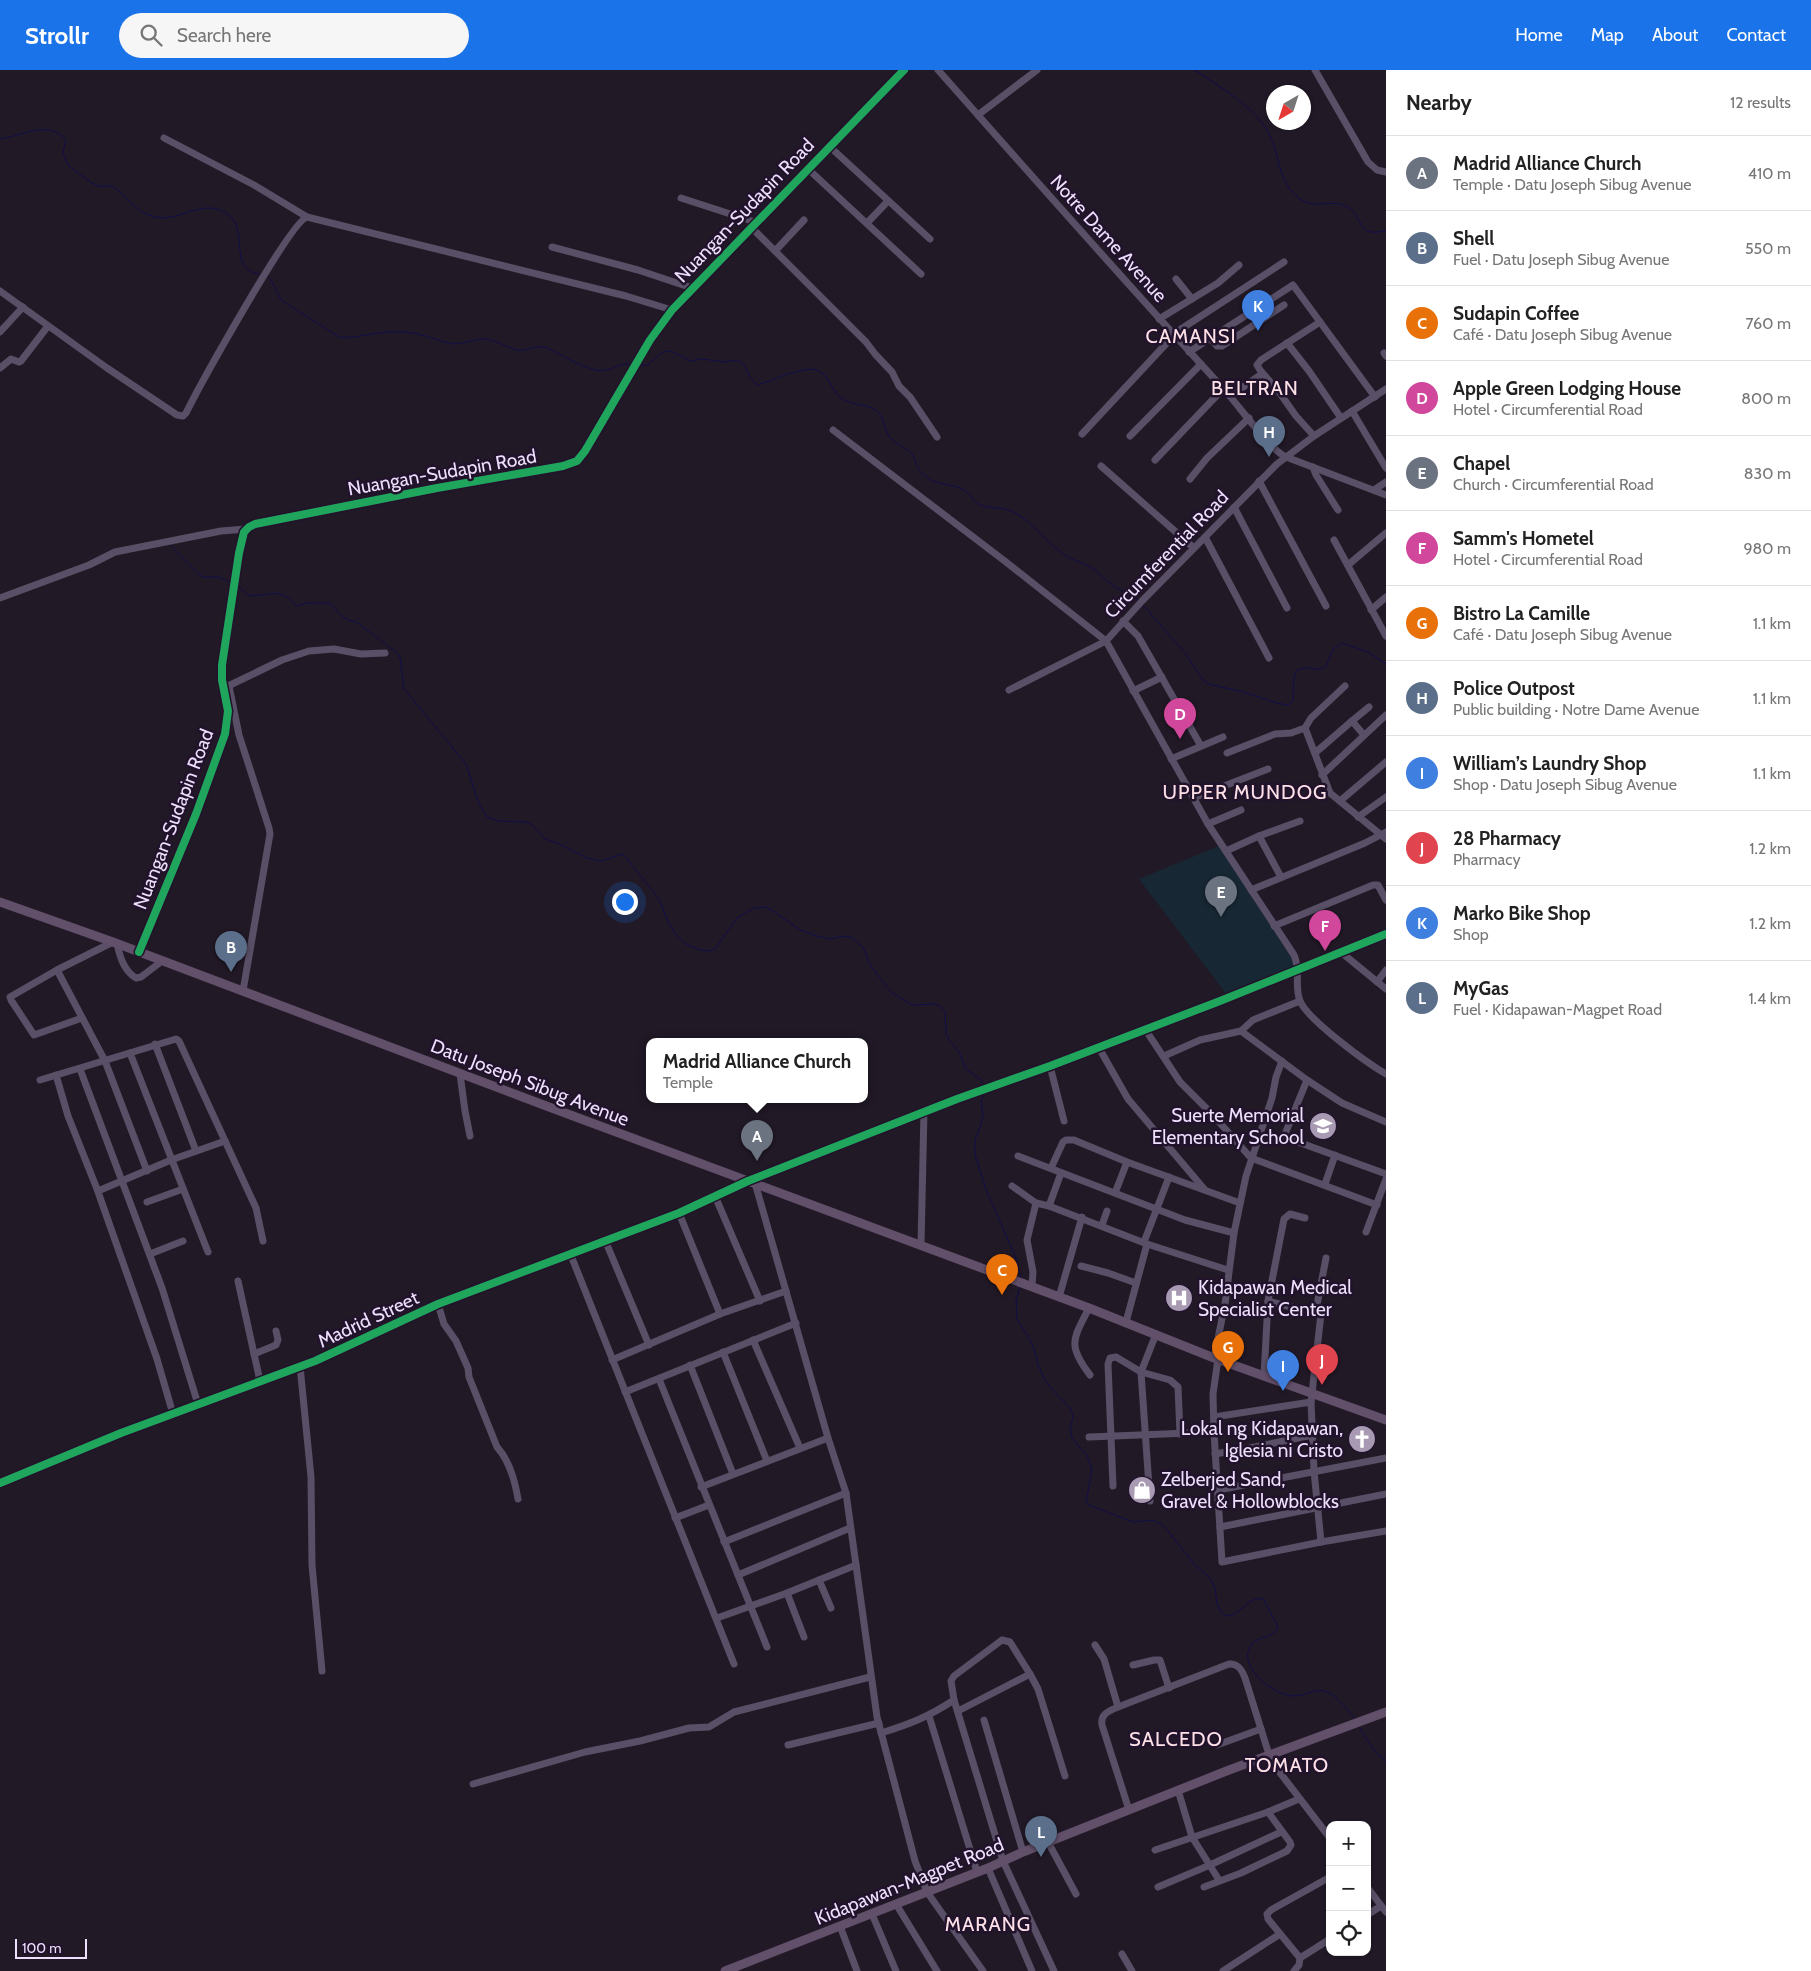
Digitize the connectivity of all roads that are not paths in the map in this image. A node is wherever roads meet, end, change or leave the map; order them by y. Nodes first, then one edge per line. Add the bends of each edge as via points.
1 (904, 70) edge
2 (938, 70) edge
3 (1037, 70) edge
4 (1315, 70) edge
5 (978, 115) junction
6 (164, 138) dead end
7 (829, 146) junction
8 (807, 168) junction
9 (1386, 172) edge
10 (681, 198) dead end
11 (888, 201) junction
12 (306, 216) junction
13 (804, 220) dead end
14 (753, 224) junction
15 (867, 224) junction
16 (930, 239) dead end
17 (552, 247) dead end
18 (775, 251) junction
19 (1284, 262) dead end
20 (1240, 265) dead end
21 (922, 274) dead end
22 (1176, 279) dead end
23 (692, 288) junction
24 (0, 291) edge
25 (1192, 299) junction
26 (1284, 305) dead end
27 (23, 307) junction
28 (672, 310) junction
29 (1159, 319) junction
30 (1320, 322) junction
31 (48, 326) junction
32 (0, 332) edge
33 (1174, 335) junction
34 (1210, 339) junction
35 (1287, 343) junction
36 (1189, 352) junction
37 (1200, 364) junction
38 (0, 368) edge
39 (1262, 374) junction
40 (1224, 389) junction
41 (1386, 389) edge
42 (1230, 396) junction
43 (1375, 397) junction
44 (1352, 411) junction
45 (1249, 418) junction
46 (1341, 418) junction
47 (833, 430) dead end
48 (1082, 434) dead end
49 (1130, 436) dead end
50 (1314, 436) junction
51 (937, 437) dead end
52 (1286, 457) junction
53 (1155, 460) dead end
54 (1101, 466) dead end
55 (1313, 467) junction
56 (1386, 468) edge
57 (1190, 479) dead end
58 (1259, 481) junction
59 (1386, 482) edge
60 (1374, 490) junction
61 (1386, 495) edge
62 (1234, 507) junction
63 (1338, 510) dead end
64 (246, 529) junction
65 (1386, 533) edge
66 (1204, 537) junction
67 (1334, 540) dead end
68 (1194, 548) junction
69 (1348, 565) junction
70 (1386, 597) edge
71 (0, 598) edge
72 (1326, 606) dead end
73 (1287, 608) dead end
74 (1371, 610) junction
75 (1123, 621) junction
76 (1386, 636) edge
77 (1106, 641) junction
78 (385, 653) dead end
79 (1269, 658) dead end
80 (1162, 677) junction
81 (1345, 686) dead end
82 (226, 687) junction
83 (1009, 690) dead end
84 (1133, 691) junction
85 (1369, 707) dead end
86 (1386, 715) edge
87 (1352, 721) junction
88 (1304, 728) junction
89 (1364, 735) junction
90 (1224, 737) dead end
91 (1201, 746) junction
92 (1227, 753) dead end
93 (1315, 753) junction
94 (1171, 759) junction
95 (1386, 764) edge
96 (1268, 769) dead end
97 (1322, 775) junction
98 (1386, 797) edge
99 (1193, 798) junction
100 (1340, 801) junction
101 (1241, 810) dead end
102 (1358, 817) junction
103 (1300, 821) dead end
104 (1208, 824) junction
105 (1258, 836) junction
106 (1385, 836) edge
107 (1226, 851) junction
108 (1281, 877) junction
109 (1251, 890) junction
110 (1386, 900) edge
111 (0, 902) edge
112 (1274, 926) junction
113 (1386, 934) edge
114 (115, 943) junction
115 (139, 952) junction
116 (1342, 953) junction
117 (162, 961) junction
118 (1298, 969) junction
119 (57, 970) junction
120 (1386, 970) edge
121 (1376, 982) junction
122 (1386, 989) edge
123 (243, 991) junction
124 (1300, 1002) junction
125 (82, 1018) junction
126 (1145, 1030) junction
127 (1241, 1031) junction
128 (155, 1044) junction
129 (1099, 1048) junction
130 (130, 1053) junction
131 (1164, 1056) junction
132 (105, 1061) junction
133 (1282, 1061) junction
134 (1050, 1066) junction
135 (80, 1068) junction
136 (460, 1074) junction
137 (1386, 1074) edge
138 (56, 1075) junction
139 (40, 1080) dead end
140 (1307, 1080) junction
141 (924, 1112) junction
142 (1064, 1121) dead end
143 (1386, 1122) edge
144 (470, 1136) dead end
145 (225, 1141) junction
146 (196, 1151) junction
147 (1335, 1155) junction
148 (1018, 1156) dead end
149 (1251, 1158) junction
150 (171, 1160) junction
151 (1127, 1162) junction
152 (1051, 1168) junction
153 (147, 1170) junction
154 (1061, 1173) junction
155 (1386, 1174) edge
156 (1168, 1177) junction
157 (1386, 1179) edge
158 (122, 1181) junction
159 (752, 1182) junction
160 (1324, 1184) junction
161 (1012, 1186) dead end
162 (183, 1189) junction
163 (1205, 1190) junction
164 (98, 1191) junction
165 (1115, 1193) junction
166 (715, 1196) junction
167 (146, 1202) dead end
168 (1036, 1203) junction
169 (1240, 1203) junction
170 (1377, 1205) junction
171 (1049, 1206) junction
172 (1156, 1210) junction
173 (1107, 1211) dead end
174 (679, 1213) junction
175 (1082, 1217) junction
176 (1304, 1218) dead end
177 (1102, 1226) junction
178 (1366, 1232) dead end
179 (1234, 1233) junction
180 (605, 1240) junction
181 (263, 1241) dead end
182 (183, 1242) dead end
183 (1145, 1243) junction
184 (921, 1245) junction
185 (208, 1252) dead end
186 (150, 1254) junction
187 (570, 1254) junction
188 (1326, 1258) dead end
189 (1081, 1266) dead end
190 (1228, 1270) junction
191 (238, 1281) dead end
192 (1136, 1283) junction
193 (1032, 1286) junction
194 (786, 1291) junction
195 (1060, 1296) junction
196 (760, 1301) junction
197 (1268, 1301) junction
198 (438, 1304) junction
199 (1089, 1308) junction
200 (1316, 1310) junction
201 (720, 1314) junction
202 (1126, 1322) junction
203 (796, 1323) junction
204 (276, 1331) dead end
205 (1156, 1334) junction
206 (753, 1340) junction
207 (649, 1345) junction
208 (723, 1352) junction
209 (254, 1354) junction
210 (1216, 1358) junction
211 (612, 1360) junction
212 (690, 1365) junction
213 (300, 1366) junction
214 (1141, 1372) junction
215 (1090, 1375) dead end
216 (1264, 1376) junction
217 (659, 1379) junction
218 (260, 1381) junction
219 (625, 1392) junction
220 (1312, 1392) junction
221 (1311, 1402) junction
222 (198, 1404) junction
223 (173, 1414) junction
224 (1214, 1417) junction
225 (1386, 1420) edge
226 (1214, 1432) junction
227 (1180, 1434) junction
228 (1313, 1435) junction
229 (1145, 1436) junction
230 (1089, 1437) dead end
231 (1111, 1437) junction
232 (828, 1438) junction
233 (800, 1448) junction
234 (1216, 1454) junction
235 (1386, 1458) edge
236 (767, 1461) junction
237 (1314, 1471) junction
238 (733, 1474) junction
239 (0, 1483) edge
240 (1112, 1486) dead end
241 (701, 1487) junction
242 (1218, 1490) junction
243 (846, 1493) junction
244 (1386, 1494) edge
245 (518, 1499) dead end
246 (1150, 1500) dead end
247 (709, 1505) junction
248 (1317, 1507) junction
249 (675, 1518) junction
250 (1220, 1527) junction
251 (850, 1528) junction
252 (1386, 1531) edge
253 (724, 1542) junction
254 (1320, 1542) junction
255 (856, 1565) junction
256 (738, 1575) junction
257 (819, 1580) junction
258 (788, 1594) junction
259 (751, 1606) junction
260 (831, 1608) dead end
261 (717, 1618) junction
262 (804, 1637) dead end
263 (1096, 1645) dead end
264 (768, 1647) dead end
265 (734, 1664) dead end
266 (1133, 1665) dead end
267 (322, 1671) dead end
268 (1030, 1674) junction
269 (870, 1677) junction
270 (1169, 1688) junction
271 (954, 1700) junction
272 (1118, 1707) junction
273 (958, 1711) junction
274 (1386, 1712) edge
275 (929, 1716) junction
276 (984, 1720) dead end
277 (879, 1723) junction
278 (1261, 1729) junction
279 (881, 1733) junction
280 (788, 1744) dead end
281 (1217, 1745) dead end
282 (1270, 1756) junction
283 (1065, 1776) dead end
284 (473, 1784) dead end
285 (1178, 1790) junction
286 (1299, 1799) junction
287 (1129, 1810) junction
288 (1268, 1812) junction
289 (1282, 1832) junction
290 (1326, 1833) edge
291 (1192, 1837) junction
292 (1048, 1842) junction
293 (1155, 1850) dead end
294 (1023, 1852) junction
295 (1003, 1861) junction
296 (1210, 1865) junction
297 (988, 1868) junction
298 (977, 1872) junction
299 (1326, 1879) edge
300 (1219, 1880) junction
301 (1158, 1887) dead end
302 (1204, 1887) dead end
303 (927, 1892) junction
304 (1371, 1892) edge
305 (1076, 1894) dead end
306 (896, 1904) junction
307 (1384, 1909) edge
308 (872, 1914) junction
309 (1371, 1914) edge
310 (840, 1926) junction
311 (1280, 1934) junction
312 (1326, 1942) edge
313 (1122, 1954) dead end
314 (1300, 1958) junction
315 (725, 1971) edge
316 (857, 1971) edge
317 (896, 1971) edge
318 (937, 1971) edge
319 (982, 1971) edge
320 (1032, 1971) edge
321 (1054, 1971) edge
322 (1132, 1971) edge
323 (1223, 1971) edge
324 (1294, 1971) edge

1 - 7 street, Nuangan-Sudapin Road
2 - 5 street, Notre Dame Avenue
3 - 5 street
4 - 9 street via 1368,162 1377,170
5 - 29 street, Notre Dame Avenue
6 - 12 street
7 - 8 street, Nuangan-Sudapin Road
7 - 11 street
8 - 14 street, Nuangan-Sudapin Road
8 - 15 street
10 - 14 street
11 - 15 street
11 - 16 street
12 - 28 street
12 - 31 street via 298,223 220,348 183,416
13 - 18 street
14 - 18 street
14 - 23 street, Nuangan-Sudapin Road
15 - 21 street
17 - 23 street
18 - 51 street via 866,342 892,372
19 - 33 street
20 - 25 street
22 - 25 street
23 - 28 street, Nuangan-Sudapin Road
24 - 27 street
25 - 29 street
26 - 34 street via 1222,346 1215,345
27 - 31 street
27 - 32 street
28 - 64 street, Nuangan-Sudapin Road via 650,340 577,461 255,524
29 - 33 street, Notre Dame Avenue
30 - 34 street via 1292,285
30 - 35 street
30 - 43 street
31 - 38 street via 21,361 11,359
33 - 36 street, Notre Dame Avenue
33 - 48 street
34 - 36 street
35 - 39 street via 1258,363
35 - 46 street
36 - 37 street, Notre Dame Avenue
37 - 40 street, Notre Dame Avenue
37 - 49 street
39 - 42 street
39 - 50 street
40 - 42 street, Notre Dame Avenue
40 - 53 street
41 - 43 street, Circumferential Road
42 - 45 street, Notre Dame Avenue
43 - 44 street, Circumferential Road
44 - 46 street, Circumferential Road
44 - 56 street
45 - 52 street, Notre Dame Avenue via 1274,448
45 - 57 street
46 - 50 street, Circumferential Road
47 - 77 street
50 - 52 street, Circumferential Road
52 - 55 street, Notre Dame Avenue
52 - 58 street, Circumferential Road
54 - 68 street
55 - 60 street, Notre Dame Avenue
55 - 63 street
58 - 62 street, Circumferential Road
58 - 72 street
59 - 60 street
60 - 61 street, Notre Dame Avenue
62 - 66 street, Circumferential Road
62 - 73 street
64 - 71 street via 220,531 115,552
64 - 82 street, Nuangan-Sudapin Road via 240,547 224,653 222,673
65 - 69 street
66 - 68 street, Circumferential Road
66 - 79 street
67 - 69 street
68 - 75 street, Circumferential Road
69 - 74 street
70 - 74 street
74 - 76 street
75 - 77 street, Circumferential Road
75 - 80 street via 1138,636
77 - 83 street
77 - 84 street, Circumferential Road
78 - 82 street via 361,654 334,649 309,652 282,660
80 - 84 street
80 - 91 street
81 - 88 street
82 - 115 street, Nuangan-Sudapin Road via 228,720 223,740
82 - 123 street via 269,828
84 - 94 street, Circumferential Road
85 - 87 street
86 - 89 street
87 - 89 street
87 - 93 street
88 - 92 street via 1275,734
88 - 93 street
89 - 97 street
90 - 91 street
91 - 94 street
93 - 97 street
94 - 99 street, Circumferential Road
95 - 100 street
96 - 99 street
97 - 100 street via 1330,793
98 - 102 street
99 - 104 street, Circumferential Road
100 - 102 street
101 - 104 street
102 - 106 street
103 - 105 street
104 - 107 street, Circumferential Road
105 - 107 street
105 - 108 street
106 - 108 street
107 - 109 street, Circumferential Road
108 - 109 street
109 - 112 street, Circumferential Road
110 - 112 street via 1380,887 1373,885
111 - 114 main road, Datu Joseph Sibug Avenue
112 - 118 street, Circumferential Road via 1294,955
113 - 116 street, Madrid Street
114 - 115 main road, Datu Joseph Sibug Avenue
114 - 117 street via 129,973 136,978
114 - 119 street
115 - 117 main road, Datu Joseph Sibug Avenue
116 - 118 street, Madrid Street
116 - 121 street
117 - 123 main road, Datu Joseph Sibug Avenue
118 - 124 street
118 - 126 street, Madrid Street
119 - 125 street
119 - 125 street via 11,994 11,1000 34,1035
120 - 121 street
121 - 122 street
123 - 136 main road, Datu Joseph Sibug Avenue
124 - 127 street via 1253,1020
124 - 137 street via 1335,1036
125 - 132 street
126 - 129 street, Madrid Street
126 - 131 street
127 - 131 street via 1200,1040
127 - 133 street
128 - 130 street
128 - 145 street via 172,1038 179,1042
128 - 146 street
129 - 134 street, Madrid Street
129 - 163 street via 1128,1099
130 - 132 street
130 - 150 street
131 - 149 street via 1180,1082
132 - 135 street
132 - 153 street
133 - 140 street
133 - 149 street
134 - 141 street, Madrid Street
134 - 142 street
135 - 138 street
135 - 158 street
136 - 144 street
136 - 159 main road, Datu Joseph Sibug Avenue
138 - 139 street
138 - 164 street via 68,1116
140 - 143 street via 1348,1108
140 - 147 street via 1285,1134 1288,1138
141 - 159 street, Madrid Street
141 - 184 street
145 - 146 street
145 - 181 street via 256,1208
146 - 150 street
147 - 155 street
147 - 160 street
148 - 152 street
149 - 160 street
149 - 169 street
150 - 153 street
150 - 162 street
151 - 152 street via 1070,1140 1063,1142
151 - 156 street
151 - 165 street
152 - 154 street
153 - 158 street
154 - 165 street
154 - 171 street
156 - 163 street
156 - 172 street
157 - 170 street
158 - 164 street
158 - 186 street
159 - 166 street, Madrid Street
159 - 184 main road, Datu Joseph Sibug Avenue
159 - 194 street
160 - 170 street
161 - 168 street
162 - 167 street
162 - 185 street
163 - 169 street
164 - 223 street via 158,1359
165 - 172 street
166 - 174 street, Madrid Street
166 - 196 street
168 - 171 street
168 - 193 street via 1027,1240
169 - 179 street
170 - 178 street
171 - 175 street
172 - 179 street
172 - 183 street
173 - 177 street
174 - 180 street, Madrid Street
174 - 201 street
175 - 177 street
175 - 195 street
176 - 197 street via 1290,1214 1284,1219
177 - 183 street
179 - 190 street
180 - 187 street, Madrid Street
180 - 207 street
182 - 186 street
183 - 190 street
183 - 192 street
184 - 193 main road, Datu Joseph Sibug Avenue
186 - 222 street
187 - 198 street, Madrid Street
187 - 211 street
188 - 200 street
189 - 192 street
190 - 210 street
191 - 209 street
192 - 202 street
193 - 195 main road, Datu Joseph Sibug Avenue
194 - 196 street
194 - 203 street
195 - 199 main road, Datu Joseph Sibug Avenue
196 - 201 street
197 - 200 street via 1307,1311
197 - 216 street
198 - 213 street, Madrid Street
198 - 245 street via 514,1480
199 - 202 main road, Datu Joseph Sibug Avenue
199 - 215 street via 1074,1345 1078,1360
200 - 220 street via 1321,1314
201 - 207 street
202 - 205 main road, Datu Joseph Sibug Avenue
203 - 206 street
203 - 232 street
204 - 209 street via 276,1345
205 - 210 main road, Datu Joseph Sibug Avenue
205 - 214 street
206 - 208 street
206 - 233 street
207 - 211 street
208 - 212 street
208 - 236 street
209 - 218 street
210 - 216 main road, Datu Joseph Sibug Avenue
210 - 224 street
211 - 219 street
212 - 217 street
212 - 238 street
213 - 218 street, Madrid Street
213 - 267 street via 311,1477 312,1564
214 - 227 street via 1170,1380 1178,1387
214 - 229 street
214 - 231 street via 1116,1357 1108,1361
216 - 220 main road, Datu Joseph Sibug Avenue
217 - 219 street
217 - 241 street
218 - 222 street, Madrid Street
219 - 249 street
220 - 221 street
220 - 225 main road, Datu Joseph Sibug Avenue
221 - 224 street
221 - 228 street
222 - 223 street, Madrid Street
223 - 239 street, Madrid Street
224 - 226 street
226 - 227 street
226 - 234 street
227 - 229 street
228 - 234 street
228 - 237 street
229 - 231 street
229 - 246 street
230 - 231 street
231 - 240 street
232 - 233 street
232 - 243 street
233 - 236 street
234 - 242 street
235 - 237 street
236 - 238 street
237 - 242 street
237 - 248 street
238 - 241 street
241 - 247 street
242 - 250 street
243 - 251 street
243 - 253 street
244 - 248 street
247 - 249 street
247 - 253 street
248 - 250 street
248 - 254 street
249 - 261 street
250 - 254 street via 1222,1562
251 - 255 street
251 - 256 street
252 - 254 street
253 - 256 street
255 - 257 street
255 - 269 street
256 - 259 street
257 - 258 street
257 - 260 street
258 - 259 street
258 - 262 street
259 - 261 street
259 - 264 street
261 - 265 street
263 - 272 street via 1104,1659
266 - 270 street via 1160,1660
268 - 271 street via 1014,1647 1007,1640 1002,1640 952,1678
268 - 273 street
268 - 283 street via 1038,1689
269 - 277 street
269 - 284 street via 734,1712 706,1728 689,1728 585,1752
270 - 272 street
270 - 278 street via 1229,1664 1236,1665 1245,1678
271 - 273 street
271 - 275 street
272 - 287 street via 1108,1711 1101,1721
273 - 295 street
274 - 282 main road, Kidapawan-Magpet Road
275 - 279 street
275 - 298 street
276 - 294 street
277 - 279 street
277 - 280 street
278 - 281 street
278 - 282 street
279 - 303 street via 915,1861
282 - 285 main road, Kidapawan-Magpet Road
282 - 286 street via 1277,1771
285 - 287 main road, Kidapawan-Magpet Road
285 - 291 street
286 - 288 street
286 - 290 street
287 - 292 main road, Kidapawan-Magpet Road
288 - 289 street
288 - 291 street
289 - 296 street
289 - 300 street via 1291,1845 1287,1850
291 - 293 street
291 - 296 street
292 - 294 main road, Kidapawan-Magpet Road
292 - 305 street
294 - 295 main road, Kidapawan-Magpet Road
295 - 297 main road, Kidapawan-Magpet Road
295 - 321 street
296 - 300 street
296 - 301 street
297 - 298 main road, Kidapawan-Magpet Road
297 - 320 street
298 - 303 main road, Kidapawan-Magpet Road
299 - 311 street via 1268,1912 1268,1919
300 - 302 street
303 - 306 main road, Kidapawan-Magpet Road
303 - 319 street
304 - 307 street
306 - 308 main road, Kidapawan-Magpet Road
306 - 318 street
307 - 309 street
308 - 310 main road, Kidapawan-Magpet Road
308 - 317 street
310 - 315 main road, Kidapawan-Magpet Road
310 - 316 street
311 - 314 street
311 - 323 street
312 - 314 street
313 - 322 street
314 - 324 street

